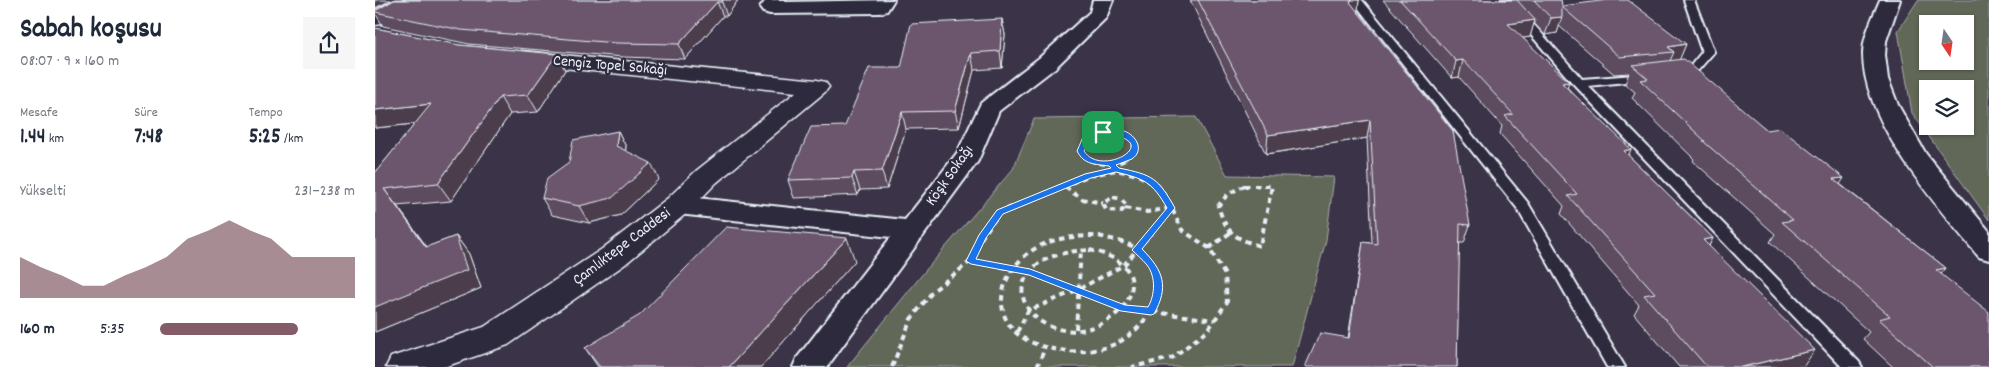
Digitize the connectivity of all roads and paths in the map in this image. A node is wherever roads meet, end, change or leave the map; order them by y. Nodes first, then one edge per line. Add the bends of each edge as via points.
1 (410, 0) edge
2 (776, 0) edge
3 (884, 0) edge
4 (1103, 0) edge
5 (1357, 0) edge
6 (1506, 0) edge
7 (1689, 0) edge
8 (1890, 0) edge
9 (378, 29) edge
10 (497, 56) edge
11 (1579, 83) junction
12 (817, 87) joint
13 (1112, 164) junction
14 (1116, 170) junction
15 (1065, 187) junction
16 (1103, 203) junction
17 (678, 205) junction
18 (1125, 208) junction
19 (1171, 208) junction
20 (911, 230) junction
21 (1230, 233) junction
22 (1209, 248) junction
23 (1081, 250) junction
24 (1137, 250) junction
25 (1989, 250) edge
26 (971, 261) junction
27 (1124, 265) junction
28 (1013, 268) junction
29 (1030, 272) junction
30 (1077, 290) junction
31 (1124, 308) junction
32 (1028, 311) junction
33 (1151, 311) junction
34 (1214, 320) junction
35 (1076, 329) junction
36 (1017, 332) junction
37 (1045, 348) junction
38 (1144, 366) edge
39 (403, 367) edge
40 (809, 367) edge
41 (892, 367) edge
42 (1037, 367) edge
43 (1131, 367) edge
44 (1615, 367) edge
45 (1853, 367) edge

1 - 9 street
2 - 3 street via 770,8 880,7
4 - 20 street, Köşk Sokağı via 1099,14 1054,57 989,108 969,155
5 - 44 lane via 1523,206
6 - 11 lane
7 - 11 lane via 1708,52 1691,72
8 - 25 street via 1874,54 1877,82 1892,118 1914,154
10 - 12 street, Cengiz Topel Sokağı
11 - 45 lane
12 - 17 street, Çamlıktepe Caddesi via 706,177
13 - 13 path via 1094,163 1084,157 1081,151 1083,141 1103,132 1131,138 1134,150 1130,156
13 - 14 path
14 - 15 path via 1088,176
14 - 19 path via 1138,175 1158,186
15 - 16 path via 1075,197
15 - 26 path via 1000,212 982,237
16 - 18 path via 1106,210 1112,212
16 - 18 path via 1115,196 1121,198
17 - 20 street
17 - 39 street, Çamlıktepe Caddesi via 613,257 496,336
18 - 19 path via 1147,212
19 - 22 path via 1182,230
19 - 24 path
20 - 40 street, Köşk Sokağı
21 - 21 path via 1224,226 1219,206 1228,194 1244,186 1272,186 1260,246 1234,238
21 - 22 path
22 - 34 path via 1225,275 1227,302
23 - 27 path via 1107,254
23 - 29 path via 1047,258
23 - 30 path
24 - 27 path
24 - 28 path via 1099,236 1070,236 1035,249
24 - 33 path via 1151,264 1157,276 1158,298
26 - 28 path
26 - 41 path via 933,291 911,319
27 - 30 path
27 - 31 path via 1131,279 1131,293
28 - 29 path
28 - 36 path via 1004,281 1000,302 1009,326
29 - 30 path
29 - 32 path via 1023,285 1022,297
30 - 31 path
30 - 32 path
30 - 35 path
31 - 33 path
31 - 35 path via 1105,322
32 - 35 path via 1043,324 1063,330
32 - 36 path
33 - 34 path
33 - 37 path via 1137,330 1109,345 1075,352
34 - 38 path via 1208,330 1172,358
36 - 37 path
37 - 42 path
38 - 43 path

